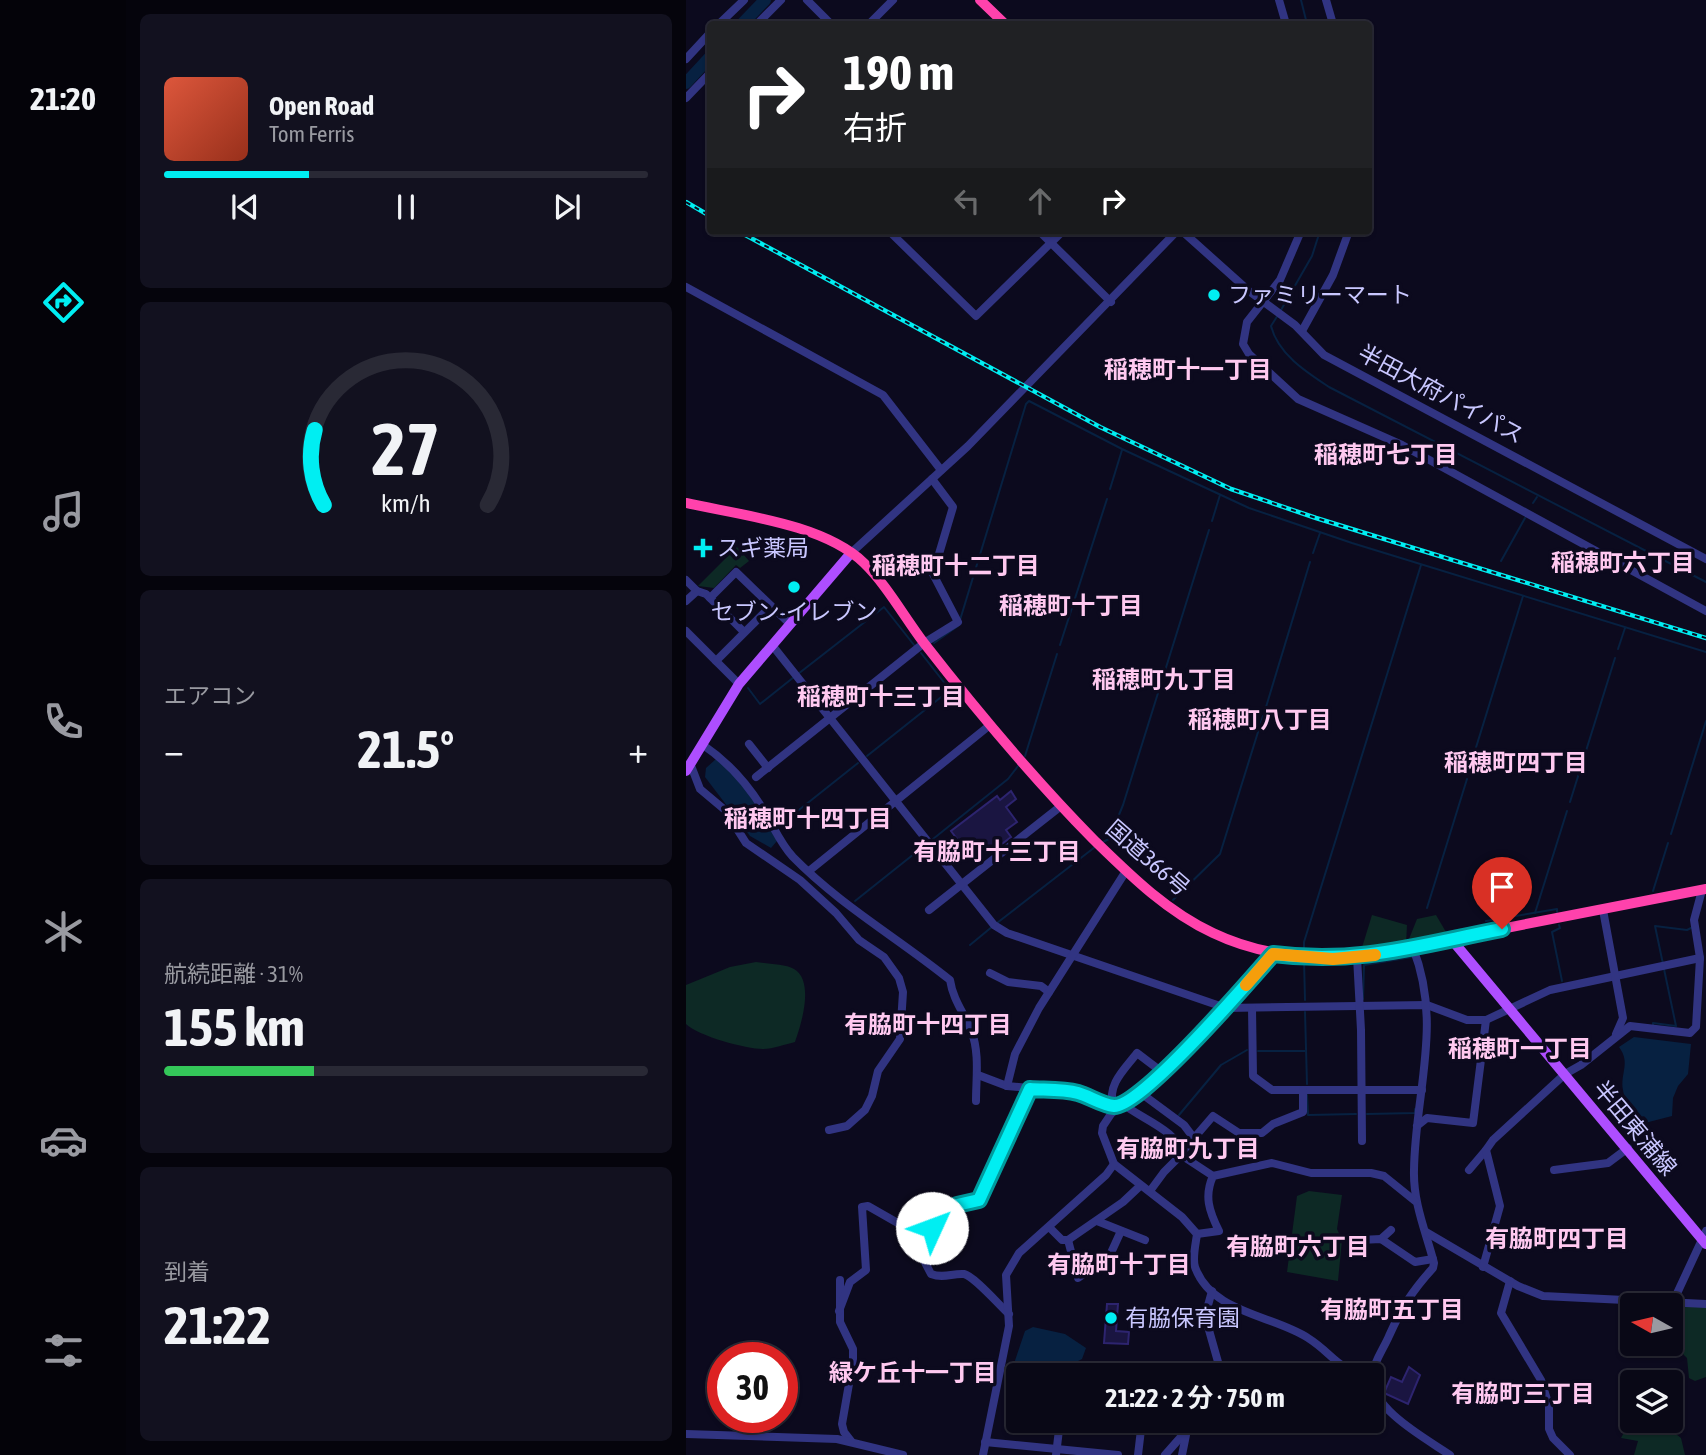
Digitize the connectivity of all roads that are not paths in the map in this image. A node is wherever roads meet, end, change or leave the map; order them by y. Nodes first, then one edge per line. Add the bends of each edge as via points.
1 (781, 0) edge
2 (807, 0) edge
3 (893, 0) edge
4 (980, 0) edge
5 (1279, 0) edge
6 (1326, 0) edge
7 (738, 2) edge
8 (722, 21) edge
9 (760, 21) edge
10 (828, 21) edge
11 (872, 21) edge
12 (1002, 21) edge
13 (1285, 21) edge
14 (1333, 21) edge
15 (707, 36) edge
16 (686, 59) edge
17 (707, 76) edge
18 (686, 98) edge
19 (893, 235) edge
20 (1043, 235) edge
21 (1059, 235) edge
22 (1175, 235) edge
23 (1184, 235) edge
24 (1298, 235) edge
25 (1348, 235) edge
26 (1051, 243) junction
27 (686, 287) edge
28 (1266, 301) junction
29 (1111, 302) junction
30 (1298, 328) junction
31 (940, 470) junction
32 (932, 479) junction
33 (686, 503) edge
34 (851, 553) junction
35 (1706, 559) edge
36 (686, 580) edge
37 (696, 590) junction
38 (710, 598) junction
39 (686, 601) edge
40 (771, 606) junction
41 (1706, 611) edge
42 (790, 624) junction
43 (686, 631) edge
44 (744, 632) junction
45 (924, 643) junction
46 (772, 645) junction
47 (716, 661) junction
48 (739, 684) junction
49 (831, 719) junction
50 (990, 725) junction
51 (749, 744) dead end
52 (703, 745) junction
53 (687, 768) edge
54 (768, 768) junction
55 (756, 777) dead end
56 (897, 802) junction
57 (1061, 806) junction
58 (782, 844) junction
59 (768, 857) junction
60 (809, 871) junction
61 (1126, 871) junction
62 (962, 884) junction
63 (1704, 890) edge
64 (929, 910) dead end
65 (1603, 910) junction
66 (1452, 940) junction
67 (1413, 948) junction
68 (1273, 954) junction
69 (1073, 957) junction
70 (1357, 957) junction
71 (1700, 958) junction
72 (990, 973) dead end
73 (1613, 975) junction
74 (1703, 979) edge
75 (1049, 992) junction
76 (1360, 1005) junction
77 (1424, 1005) junction
78 (1226, 1008) junction
79 (1251, 1008) junction
80 (1509, 1008) junction
81 (1486, 1020) junction
82 (1615, 1037) junction
83 (1162, 1072) junction
84 (1565, 1074) junction
85 (978, 1075) junction
86 (1007, 1086) junction
87 (1030, 1089) junction
88 (1361, 1089) junction
89 (1303, 1090) junction
90 (1419, 1090) junction
91 (1138, 1091) junction
92 (976, 1101) dead end
93 (1124, 1104) junction
94 (1113, 1106) junction
95 (1417, 1126) junction
96 (829, 1130) dead end
97 (1193, 1137) junction
98 (1362, 1141) dead end
99 (1628, 1148) junction
100 (1486, 1150) junction
101 (1181, 1154) junction
102 (1114, 1164) junction
103 (1469, 1170) dead end
104 (1554, 1170) dead end
105 (1213, 1176) junction
106 (1140, 1186) junction
107 (1150, 1191) junction
108 (1415, 1201) junction
109 (1097, 1221) junction
110 (1049, 1227) junction
111 (1391, 1230) dead end
112 (1121, 1231) junction
113 (1426, 1232) junction
114 (927, 1234) junction
115 (1197, 1234) junction
116 (1705, 1238) edge
117 (1381, 1239) junction
118 (1068, 1240) junction
119 (1360, 1240) dead end
120 (1145, 1241) dead end
121 (1433, 1259) junction
122 (1483, 1267) junction
123 (840, 1280) dead end
124 (1510, 1282) junction
125 (1212, 1291) junction
126 (1678, 1293) edge
127 (1620, 1300) edge
128 (1684, 1303) edge
129 (1706, 1304) edge
130 (839, 1311) junction
131 (1009, 1314) junction
132 (1218, 1363) edge
133 (1339, 1363) edge
134 (1377, 1363) edge
135 (1384, 1403) edge
136 (1058, 1433) edge
137 (1141, 1433) edge
138 (686, 1434) edge
139 (1186, 1434) joint
140 (851, 1441) junction
141 (985, 1442) junction
142 (1056, 1452) edge
143 (903, 1455) edge
144 (983, 1455) edge
145 (1118, 1455) edge
146 (1138, 1455) edge
147 (1165, 1455) edge
148 (1182, 1455) edge
149 (1450, 1455) edge
150 (1570, 1455) edge

1 - 9 street
2 - 10 street
3 - 11 street
4 - 12 highway
5 - 13 street
6 - 14 street
7 - 8 street
15 - 16 street
17 - 18 street
19 - 26 street via 976,316
20 - 26 street
21 - 26 street
22 - 29 street
23 - 28 street, 半田大府パイパス
24 - 28 street
25 - 30 street via 1333,275
26 - 29 street
27 - 31 street via 883,395
28 - 30 street, 半田大府パイパス
28 - 41 street via 1247,321 1244,344 1298,399 1402,445
29 - 31 street
30 - 35 street, 半田大府パイパス via 1324,355
31 - 32 street
32 - 34 street
32 - 45 street via 953,508 933,574 958,622
33 - 34 highway, 国道366号 via 820,534
34 - 42 main road
34 - 45 highway, 国道366号 via 864,563
36 - 37 street
37 - 38 street
37 - 39 street
38 - 40 street via 736,572
38 - 44 street
40 - 42 street
40 - 44 street
42 - 46 main road
43 - 47 street
44 - 47 street
45 - 49 street
45 - 50 highway, 国道366号
46 - 48 main road
46 - 49 street
47 - 48 street
48 - 52 main road
49 - 54 street
49 - 56 street
50 - 56 street
50 - 57 highway, 国道366号
51 - 54 street
52 - 53 main road
52 - 58 street via 730,764
53 - 59 street via 746,843
54 - 55 street
56 - 60 street
56 - 62 street
57 - 61 highway, 国道366号
57 - 62 street
58 - 59 street
58 - 60 street
59 - 96 street via 836,913 900,978 900,1040 878,1071 864,1110 852,1122
60 - 85 street via 950,980 953,998 970,1028
61 - 68 highway, 国道366号 via 1201,927
61 - 69 street
62 - 64 street
62 - 69 street via 994,925
63 - 65 highway, 国道366号
63 - 71 street via 1694,920
65 - 66 highway, 国道366号
65 - 73 street
66 - 67 highway, 国道366号
66 - 80 main road, 半田東浦線
67 - 70 highway, 国道366号
67 - 77 street via 1424,975
68 - 70 highway, 国道366号
68 - 78 street
69 - 75 street
69 - 78 street
70 - 76 street
71 - 73 street
71 - 74 street
72 - 75 street
73 - 80 street via 1550,990
73 - 82 street via 1623,1018
74 - 82 street via 1696,1027 1690,1033 1630,1026
75 - 86 street via 1016,1054
76 - 77 street
76 - 79 street
76 - 88 street
77 - 81 street via 1467,1020
77 - 90 street via 1428,1051
78 - 79 street
78 - 83 street
79 - 89 street via 1253,1076 1272,1090
80 - 81 street
80 - 84 main road, 半田東浦線
81 - 95 street via 1473,1123 1427,1118
82 - 84 street
83 - 91 street
83 - 94 street via 1137,1053 1115,1081
84 - 99 main road, 半田東浦線
84 - 100 street via 1511,1121
85 - 86 street
85 - 92 street
86 - 87 street
87 - 94 street via 1076,1092
87 - 114 street via 979,1200 957,1205
88 - 89 street
88 - 90 street
88 - 98 street
89 - 97 street via 1303,1112 1262,1133 1239,1132 1213,1116
90 - 95 street
91 - 93 street
91 - 97 street
93 - 94 street
93 - 101 street via 1167,1132
93 - 102 street via 1102,1129
95 - 108 street
97 - 101 street
99 - 104 street via 1608,1163
99 - 116 main road, 半田東浦線
100 - 103 street
100 - 122 street via 1500,1206
101 - 105 street
101 - 107 street
102 - 106 street
102 - 110 street
105 - 108 street via 1272,1163 1311,1173 1371,1173 1384,1177
105 - 115 street via 1207,1195 1219,1231
106 - 107 street
106 - 109 street
107 - 115 street
108 - 113 street
109 - 112 street
109 - 118 street
110 - 118 street
110 - 131 street via 1007,1269
111 - 117 street
112 - 118 street via 1110,1255 1078,1278
112 - 120 street
113 - 121 street
113 - 122 street
114 - 130 street via 869,1206 862,1207 866,1270 849,1282
114 - 131 street via 917,1247 929,1272 943,1278 969,1275
115 - 125 street via 1194,1265
116 - 126 street
117 - 119 street
117 - 121 street via 1415,1262
121 - 134 street via 1433,1268 1404,1302
122 - 124 street
123 - 130 street
124 - 127 street via 1543,1296
124 - 150 street via 1501,1313 1541,1380 1553,1438
125 - 132 street via 1205,1316
125 - 133 street via 1240,1310 1308,1337
128 - 129 street
130 - 140 street via 853,1349 842,1424
131 - 141 street
135 - 149 street via 1401,1422
136 - 142 street
137 - 146 street
138 - 140 street
139 - 147 street
139 - 148 street
140 - 143 street
141 - 142 street
141 - 144 street
142 - 145 street

